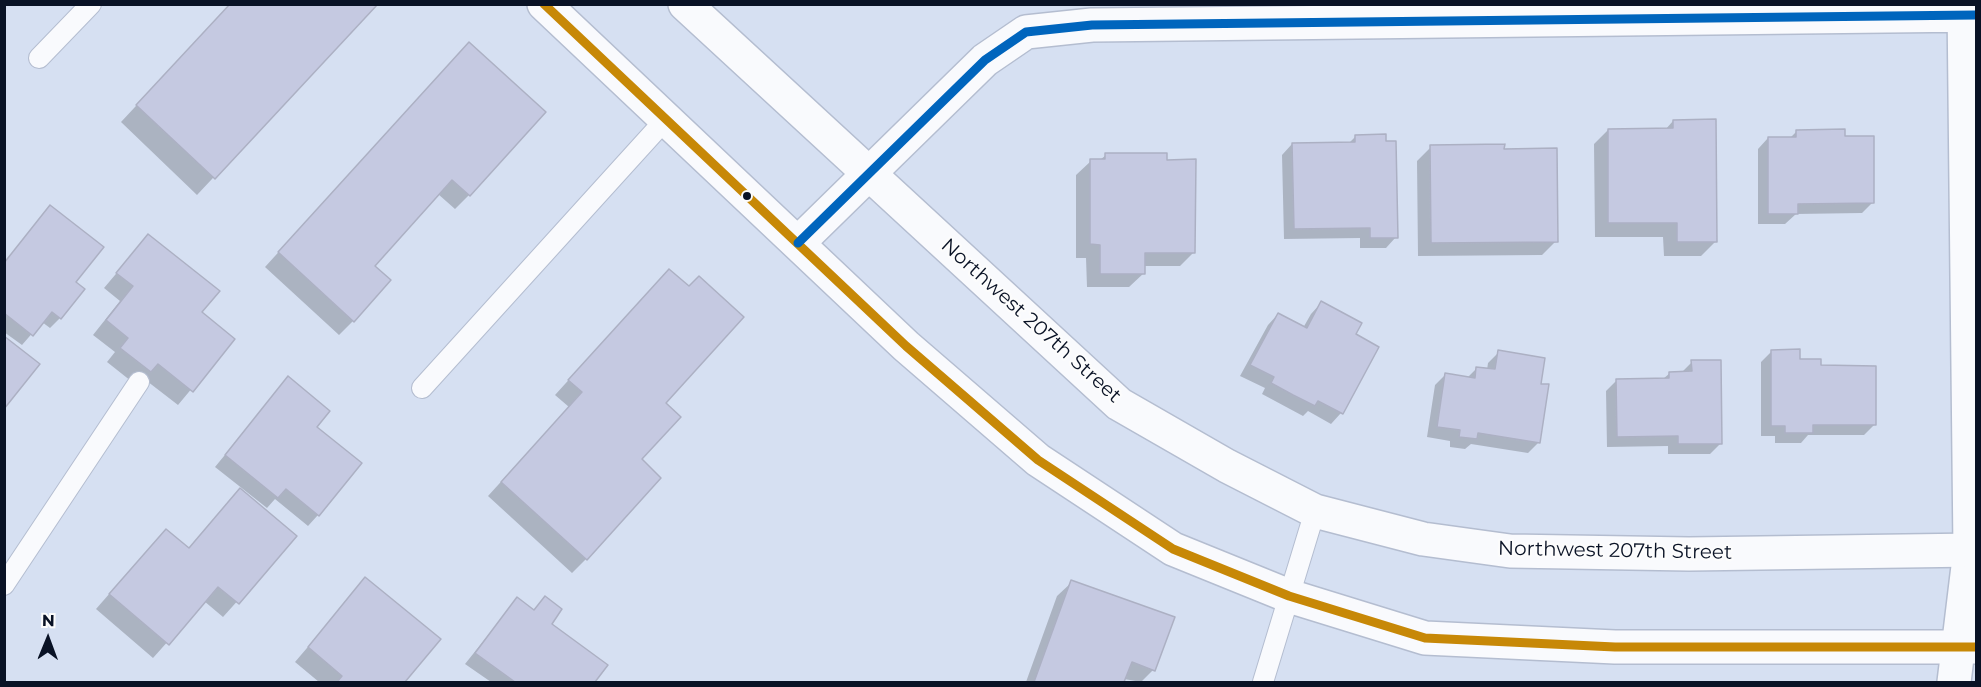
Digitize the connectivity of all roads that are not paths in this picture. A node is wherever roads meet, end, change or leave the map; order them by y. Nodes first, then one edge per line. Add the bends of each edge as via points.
1 (91, 4) edge
2 (544, 4) edge
3 (685, 4) edge
4 (1968, 12) edge
5 (39, 58) dead end
6 (666, 119) junction
7 (869, 172) junction
8 (798, 243) junction
9 (139, 382) dead end
10 (422, 388) dead end
11 (1315, 511) junction
12 (1973, 550) edge
13 (4, 585) edge
14 (1289, 596) junction
15 (1968, 647) edge
16 (1263, 682) edge
17 (1954, 682) edge

1 - 5 lane
2 - 6 street
3 - 7 street, Northwest 207th Street
4 - 7 street via 1092,25 1026,32 985,60
4 - 12 street
6 - 8 street
6 - 10 lane
7 - 8 street
7 - 11 street, Northwest 207th Street via 1119,404
8 - 14 street via 906,346 1038,460 1173,549
9 - 13 lane
11 - 12 street, Northwest 207th Street via 1423,539 1510,551 1689,554
11 - 14 lane
12 - 15 street
14 - 15 street via 1425,638 1615,647
14 - 16 lane
15 - 17 street

